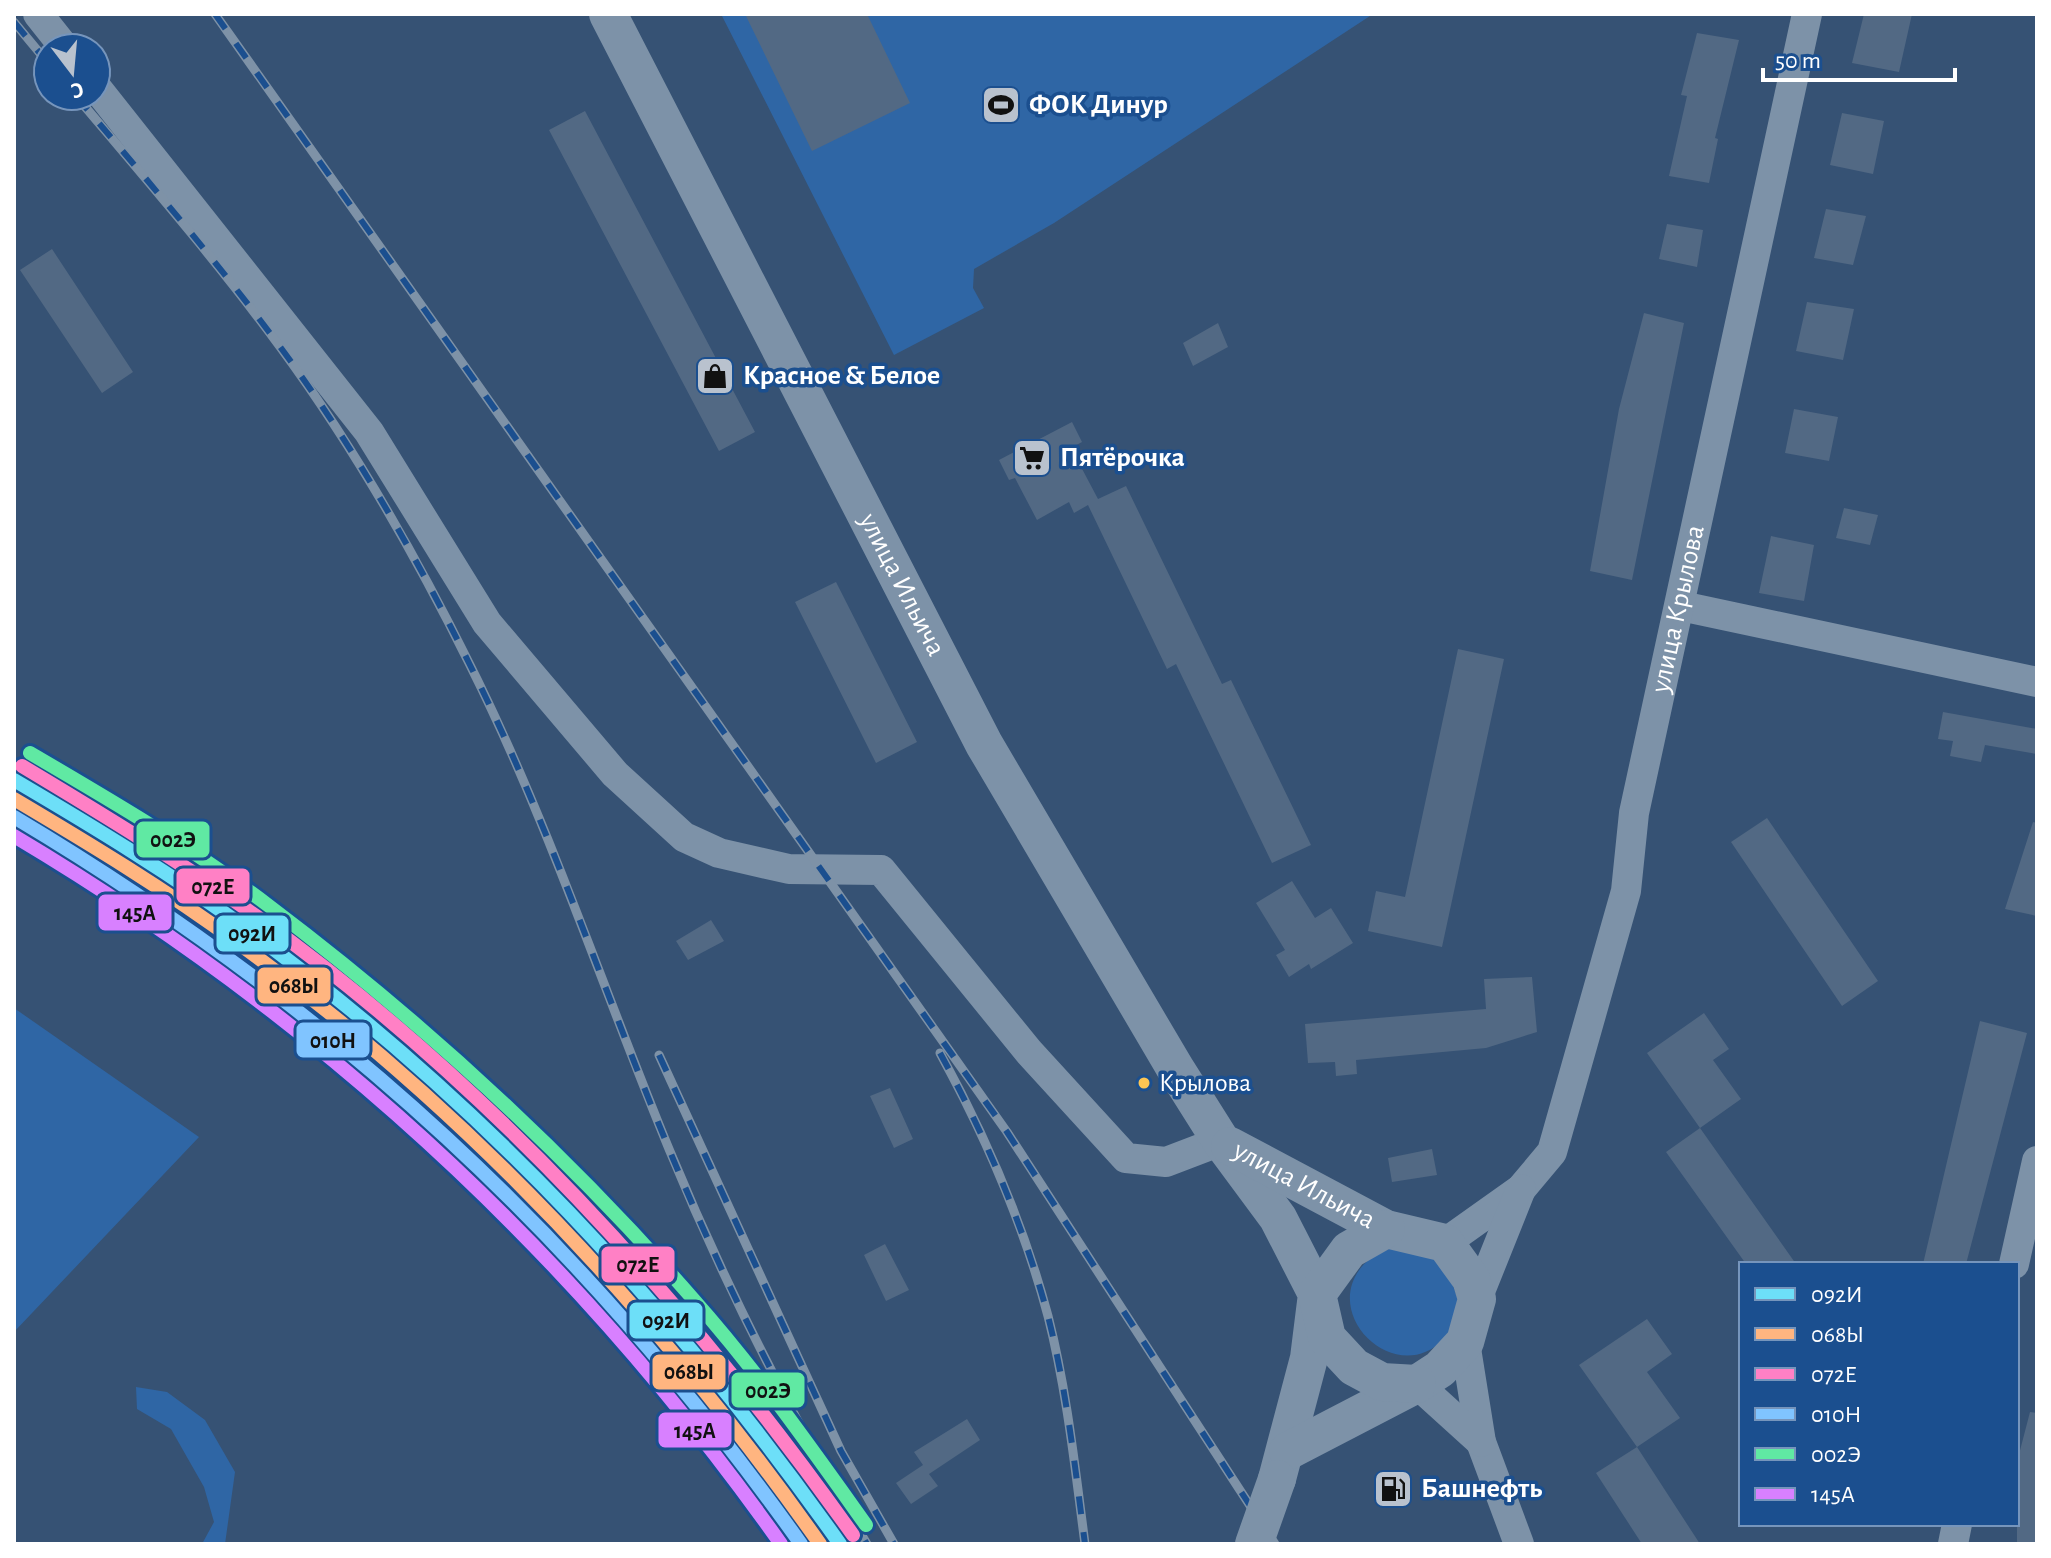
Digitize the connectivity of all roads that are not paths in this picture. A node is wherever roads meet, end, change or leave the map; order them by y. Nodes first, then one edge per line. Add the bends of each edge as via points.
1 (38, 14) edge
2 (608, 14) edge
3 (1807, 14) edge
4 (52, 32) edge
5 (112, 107) edge
6 (1681, 606) junction
7 (2037, 682) edge
8 (1221, 1141) junction
9 (2037, 1161) edge
10 (1521, 1189) junction
11 (1386, 1229) junction
12 (1445, 1243) junction
13 (2014, 1262) edge
14 (1317, 1294) junction
15 (1477, 1299) junction
16 (1465, 1342) junction
17 (1417, 1384) junction
18 (1481, 1442) junction
19 (1282, 1465) junction
20 (1254, 1544) edge
21 (1519, 1544) edge

1 - 4 street
2 - 8 street, улица Ильича via 984,744
3 - 6 street, улица Крылова
5 - 8 street via 369,432 487,623 615,774 684,837 719,853 789,869 881,870 1029,1052 1126,1158 1166,1162
6 - 7 street
6 - 10 street, улица Крылова via 1634,813 1626,891 1552,1152
8 - 11 street, улица Ильича
8 - 14 street, улица Ильича via 1278,1218
9 - 13 street
10 - 12 street
10 - 15 street
11 - 12 street
11 - 14 street via 1349,1250
12 - 15 street via 1471,1279
14 - 17 street via 1327,1338 1354,1367 1382,1382
14 - 19 street via 1309,1358
15 - 16 street
16 - 17 street
16 - 18 street
17 - 18 street
17 - 19 street
18 - 21 street
19 - 20 street, bridge

